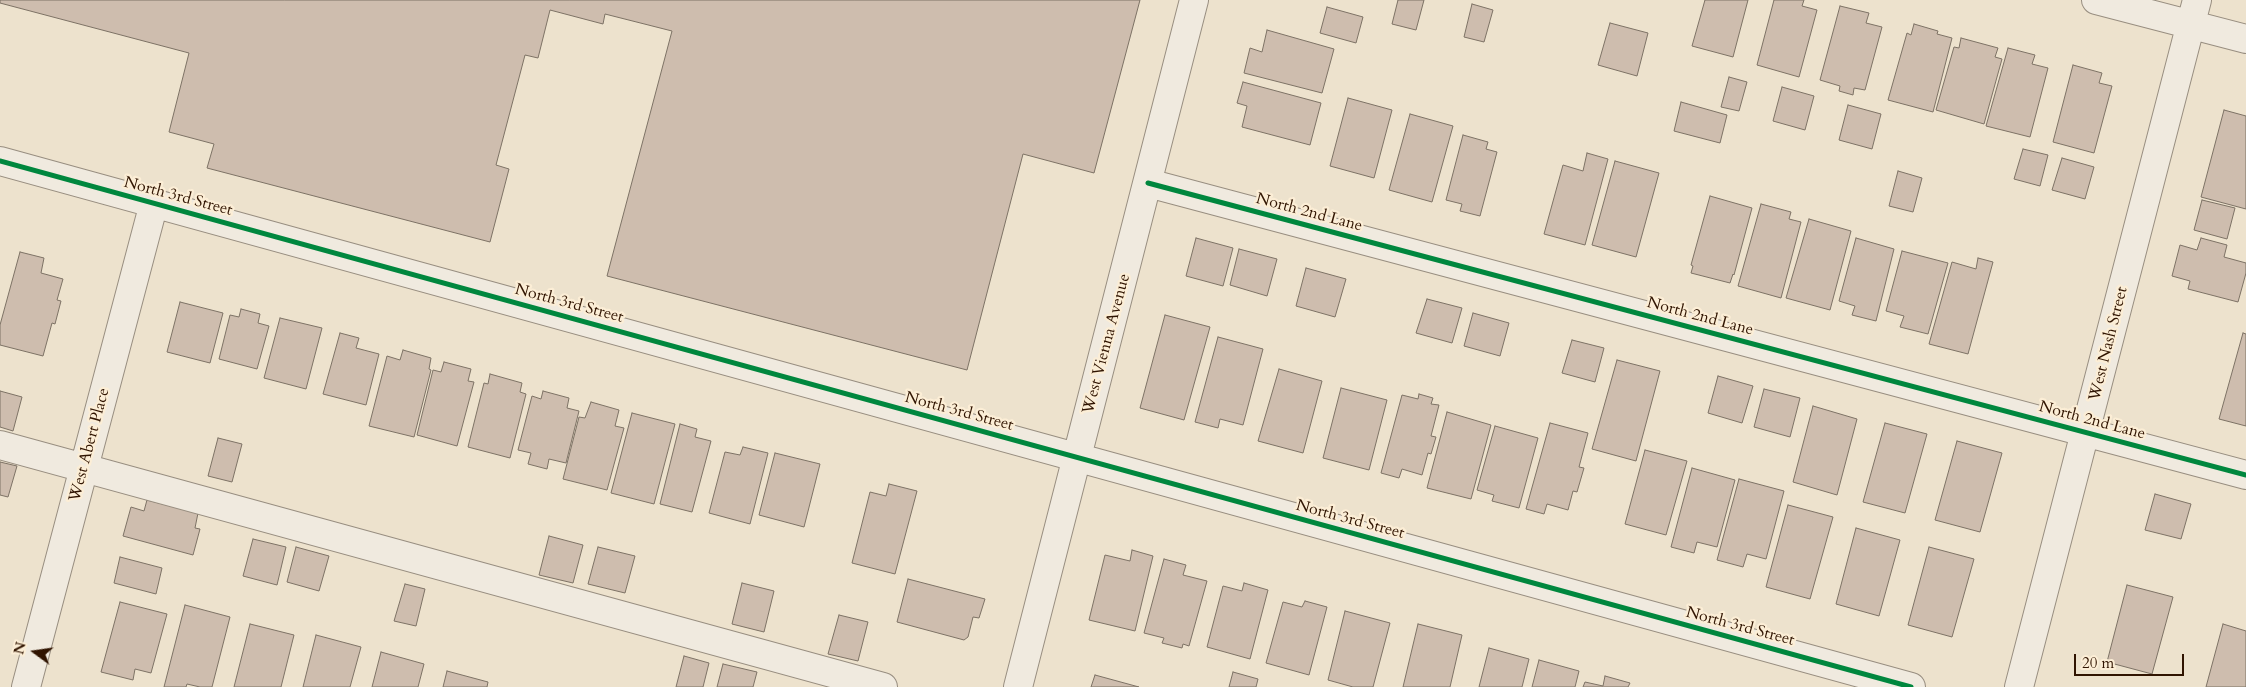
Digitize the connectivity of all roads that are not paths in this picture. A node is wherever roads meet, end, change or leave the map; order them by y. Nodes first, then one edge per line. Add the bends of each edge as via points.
1 (1194, 0) edge
2 (2096, 0) edge
3 (2194, 12) edge
4 (2246, 40) edge
5 (0, 162) edge
6 (1148, 183) junction
7 (154, 203) junction
8 (2086, 432) junction
9 (0, 445) edge
10 (1077, 457) junction
11 (84, 468) junction
12 (2246, 476) edge
13 (26, 687) edge
14 (883, 687) edge
15 (1018, 687) edge
16 (1912, 687) edge
17 (2020, 687) edge

1 - 6 street, West Vienna Avenue
2 - 3 street
3 - 4 street
3 - 8 street, West Nash Street
5 - 7 street, North 3rd Street
6 - 8 street, North 2nd Lane
6 - 10 street, West Vienna Avenue
7 - 10 street, North 3rd Street
7 - 11 street, West Abert Place
8 - 12 street, North 2nd Lane
8 - 17 street, West Nash Street
9 - 11 street
10 - 15 street, West Vienna Avenue
10 - 16 street, North 3rd Street
11 - 13 street, West Abert Place
11 - 14 street

